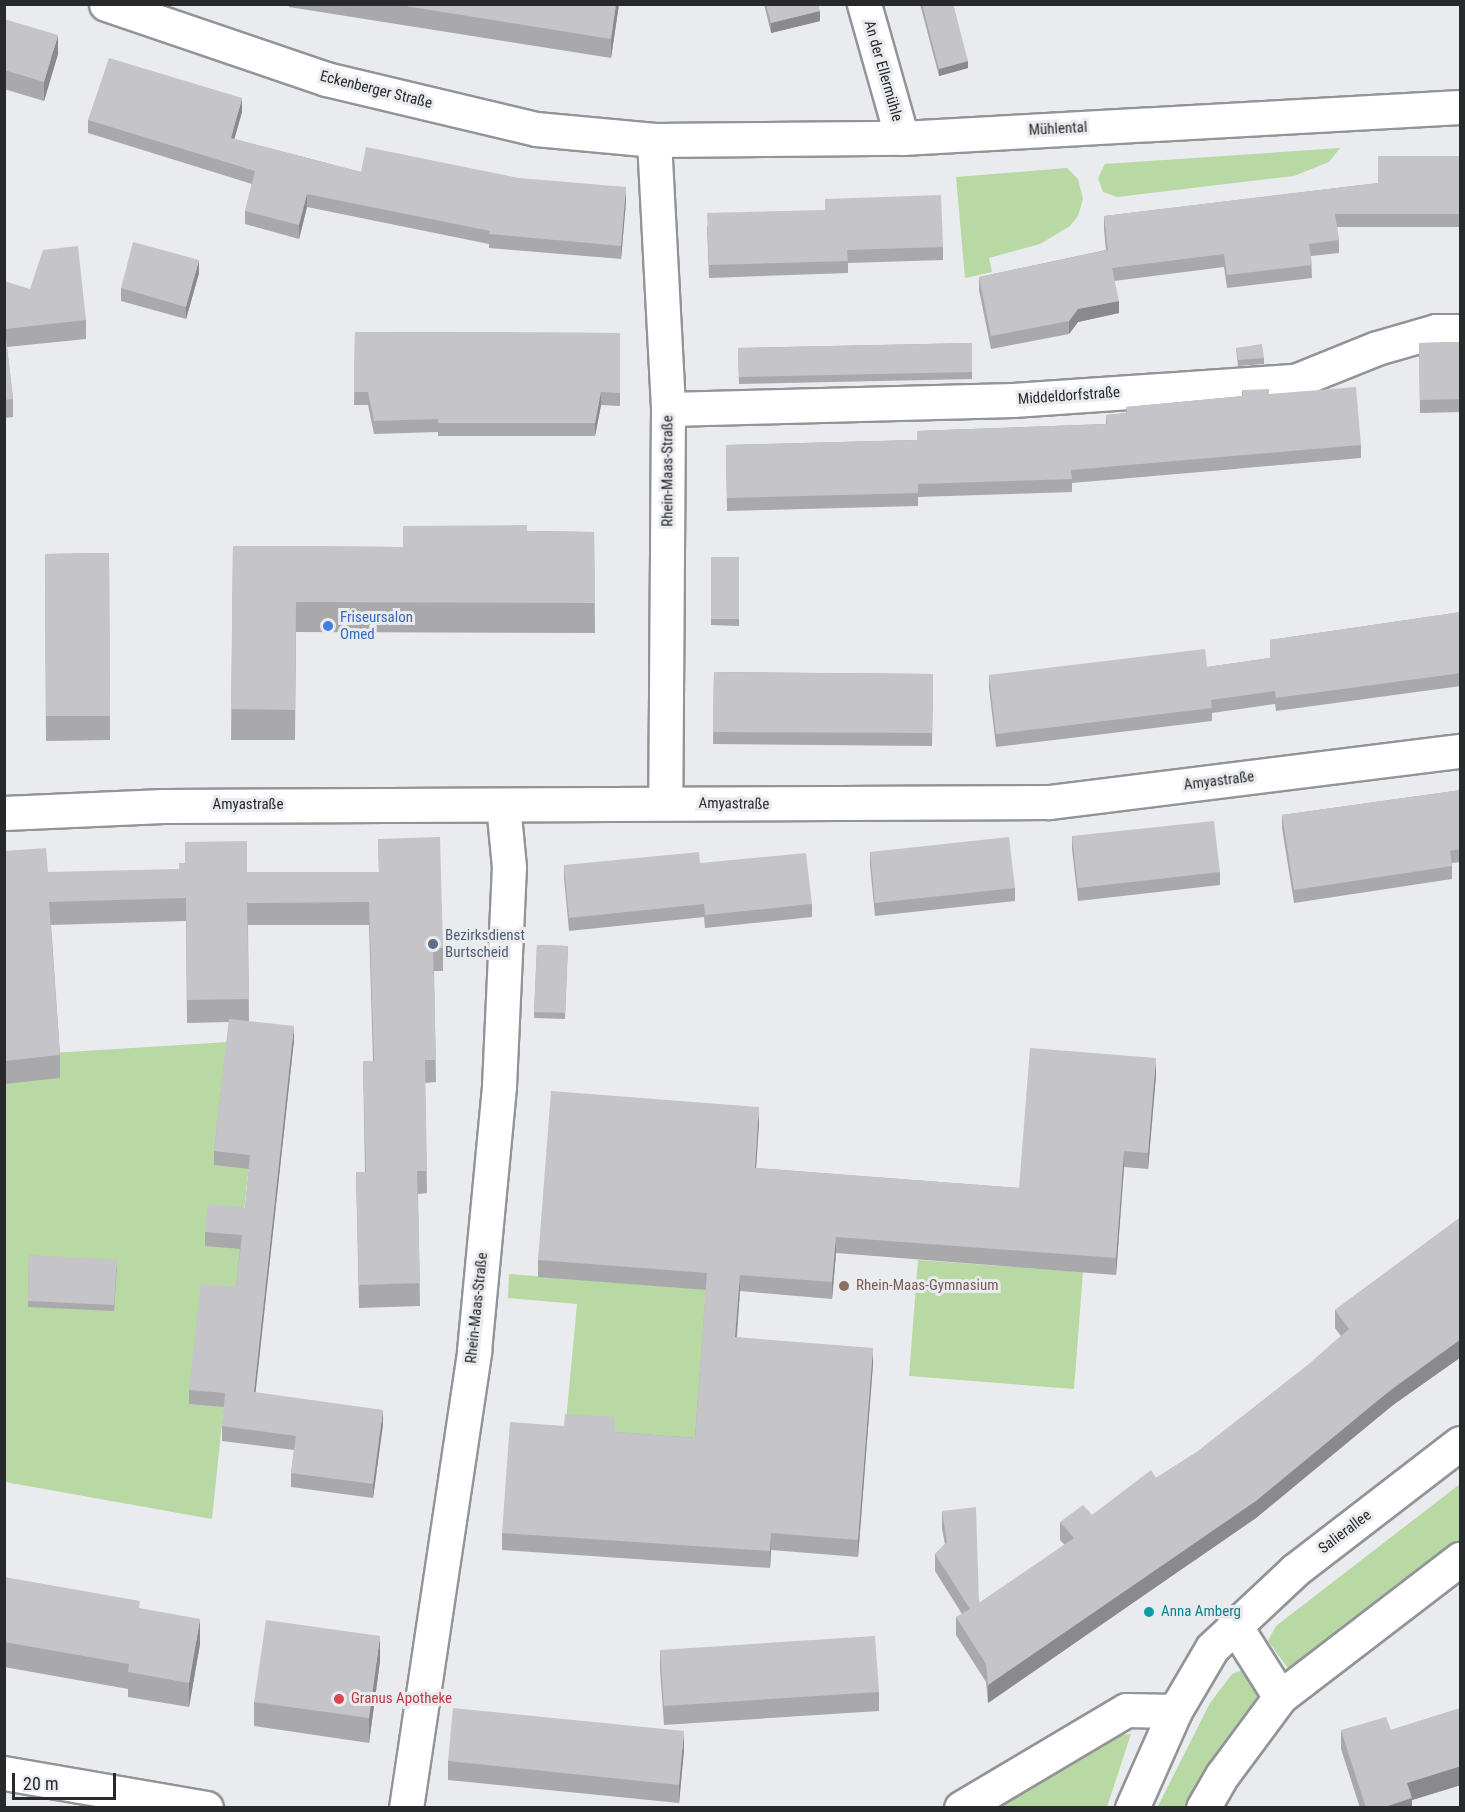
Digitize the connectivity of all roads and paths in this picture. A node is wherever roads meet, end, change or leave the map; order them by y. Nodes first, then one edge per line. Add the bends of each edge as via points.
1 (106, 4) edge
2 (864, 4) edge
3 (1461, 107) edge
4 (902, 138) junction
5 (654, 140) junction
6 (1461, 331) edge
7 (668, 409) junction
8 (1461, 751) edge
9 (665, 803) junction
10 (503, 805) junction
11 (4, 813) edge
12 (1461, 1443) edge
13 (1461, 1559) edge
14 (1234, 1624) junction
15 (1280, 1697) junction
16 (1175, 1711) junction
17 (4, 1773) edge
18 (206, 1808) edge
19 (406, 1808) edge
20 (961, 1808) edge
21 (1132, 1808) edge
22 (1203, 1808) edge

1 - 5 street, Eckenberger Straße via 326,79 536,129
2 - 4 street, An der Ellermühle
3 - 4 street, Mühlental via 1315,112
4 - 5 street, Mühlental
5 - 7 street, Rhein-Maas-Straße
6 - 7 street, Middeldorfstraße via 1436,331 1377,348 1295,381 1013,400
7 - 9 street, Rhein-Maas-Straße
8 - 9 street, Amyastraße via 1049,802 815,806
9 - 10 street, Amyastraße
10 - 11 street, Amyastraße via 130,806
10 - 19 street, Rhein-Maas-Straße via 509,867 499,1086 474,1351
12 - 14 street, Salierallee via 1295,1570
13 - 15 street
14 - 15 street
14 - 16 street, Salierallee via 1212,1648
15 - 22 street
16 - 20 street via 1126,1710
16 - 21 street, Salierallee
17 - 18 street

